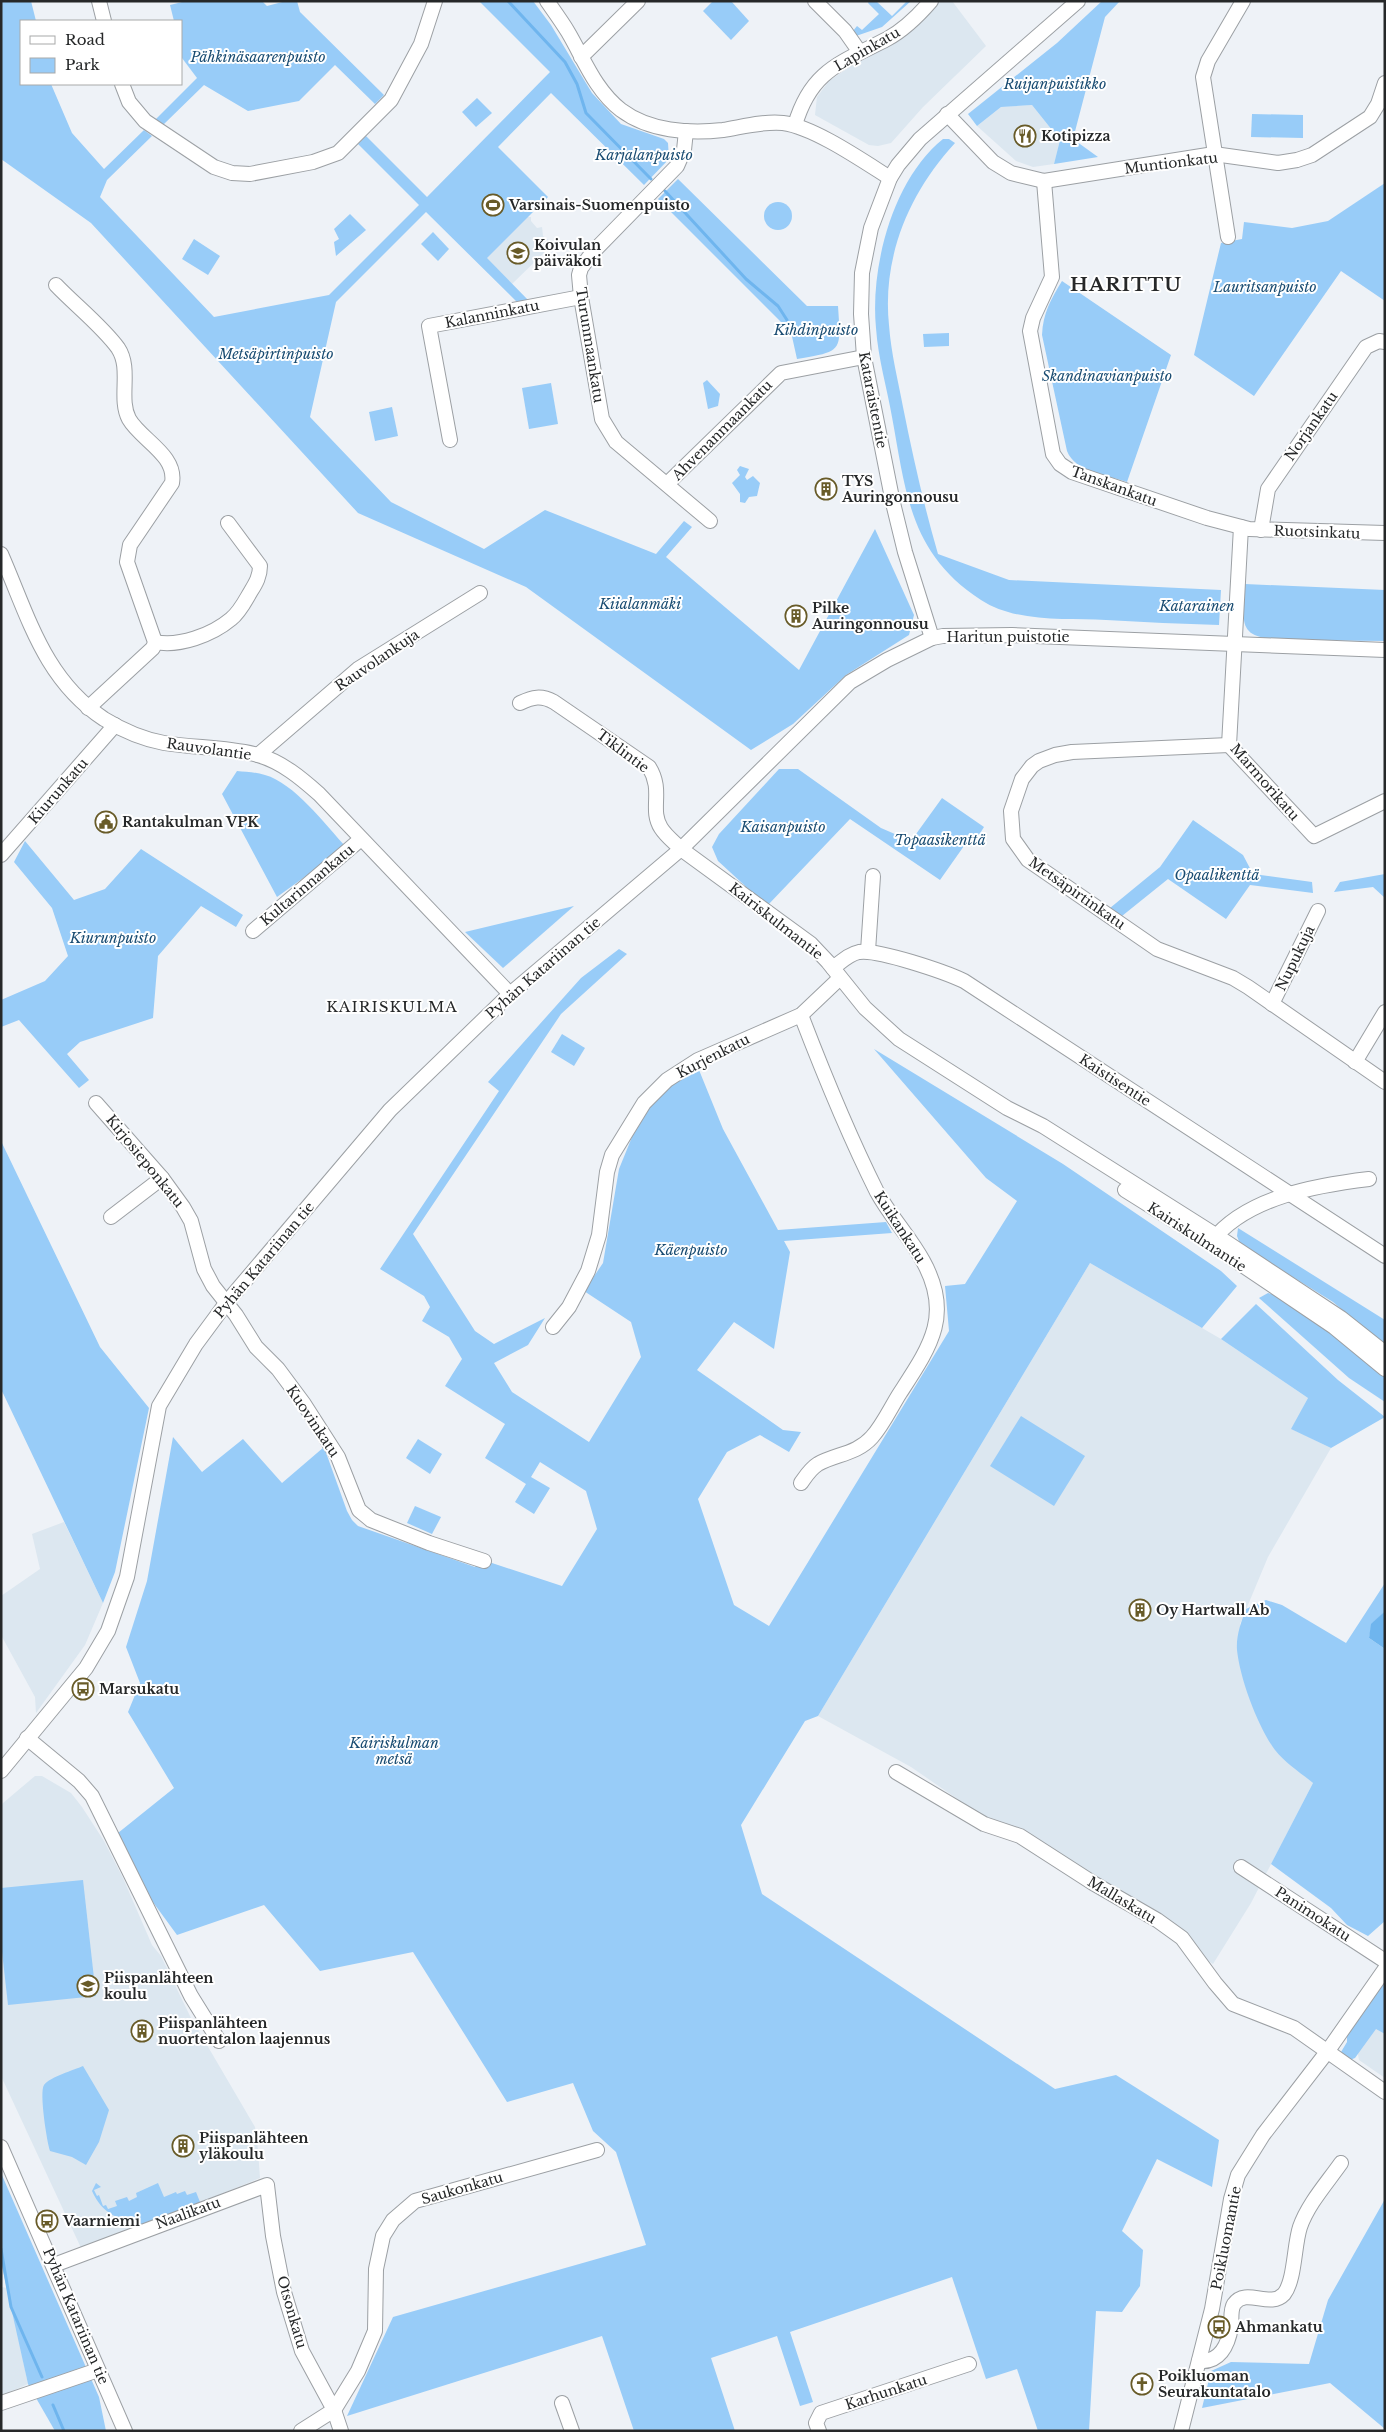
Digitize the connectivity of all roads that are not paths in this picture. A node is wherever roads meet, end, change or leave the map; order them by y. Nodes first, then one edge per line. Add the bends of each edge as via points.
1 (99, 1) edge
2 (547, 1) edge
3 (638, 1) edge
4 (815, 1) edge
5 (931, 1) edge
6 (1078, 1) edge
7 (1244, 1) edge
8 (434, 2) edge
9 (104, 20) edge
10 (859, 51) junction
11 (581, 57) junction
12 (1385, 83) edge
13 (122, 85) edge
14 (947, 114) junction
15 (795, 125) junction
16 (686, 131) junction
17 (1214, 154) junction
18 (890, 178) junction
19 (1044, 181) junction
20 (1228, 236) dead end
21 (56, 285) dead end
22 (581, 297) junction
23 (1385, 342) edge
24 (864, 357) junction
25 (450, 440) dead end
26 (667, 484) junction
27 (710, 521) dead end
28 (228, 523) dead end
29 (1250, 529) junction
30 (1385, 534) edge
31 (1, 554) edge
32 (480, 593) dead end
33 (932, 638) junction
34 (156, 642) junction
35 (1235, 644) junction
36 (1385, 650) edge
37 (520, 703) dead end
38 (88, 708) junction
39 (115, 726) junction
40 (1229, 745) junction
41 (258, 755) junction
42 (1385, 802) edge
43 (361, 839) junction
44 (680, 848) junction
45 (1, 855) edge
46 (873, 876) dead end
47 (1318, 911) dead end
48 (253, 931) dead end
49 (868, 952) junction
50 (836, 973) junction
51 (510, 994) junction
52 (1272, 1004) junction
53 (1385, 1012) edge
54 (801, 1015) junction
55 (1354, 1062) junction
56 (1385, 1082) edge
57 (96, 1103) dead end
58 (162, 1178) junction
59 (1369, 1178) dead end
60 (1289, 1193) junction
61 (110, 1217) dead end
62 (1214, 1240) junction
63 (1385, 1256) edge
64 (227, 1302) junction
65 (553, 1327) dead end
66 (1385, 1353) edge
67 (1385, 1369) edge
68 (801, 1483) dead end
69 (484, 1561) dead end
70 (28, 1738) junction
71 (1, 1771) edge
72 (896, 1772) dead end
73 (1241, 1867) dead end
74 (1385, 1961) edge
75 (1385, 1969) edge
76 (219, 2041) dead end
77 (1327, 2052) junction
78 (1385, 2092) edge
79 (1, 2147) edge
80 (597, 2150) dead end
81 (1342, 2163) dead end
82 (267, 2184) joint
83 (54, 2265) junction
84 (1199, 2361) junction
85 (969, 2364) dead end
86 (98, 2370) junction
87 (562, 2403) dead end
88 (1, 2404) edge
89 (334, 2410) junction
90 (125, 2431) edge
91 (301, 2431) edge
92 (341, 2431) edge
93 (572, 2431) edge
94 (819, 2431) edge
95 (1182, 2431) edge

1 - 9 street
2 - 11 street
3 - 11 street
4 - 10 street via 845,31
5 - 10 street, Lapinkatu via 901,30
6 - 14 street, Kataraistentie
7 - 17 street via 1204,70 1203,88
8 - 13 street via 421,44 391,100 338,152 313,162 250,174 214,167 145,121 130,102
10 - 15 street, Lapinkatu via 815,84
11 - 16 street via 600,88 621,110 651,124
12 - 17 street, Muntionkatu via 1370,117 1312,155 1278,163
14 - 18 street, Kataraistentie via 920,139
14 - 19 street, Muntionkatu via 993,162 1011,173
15 - 16 street via 765,123 721,130
15 - 18 street
16 - 22 street, Turunmaankatu via 684,150 677,166 586,261 579,275
17 - 19 street, Muntionkatu
17 - 20 street
18 - 24 street, Kataraistentie via 871,228 862,273
19 - 29 street, Tanskankatu via 1052,277 1030,331 1053,454 1072,472
21 - 34 street via 117,347 124,361 128,417 172,469 172,483 127,553 127,562
22 - 25 street, Kalanninkatu via 429,326
22 - 26 street, Turunmaankatu via 605,426 616,442
23 - 29 street, Norjankatu via 1366,347 1268,489
24 - 26 street, Ahvenanmaankatu via 780,373
24 - 33 street, Kataraistentie via 904,552
26 - 27 street, Turunmaankatu
28 - 34 street via 260,566 258,579 232,619 176,644
29 - 30 street, Ruotsinkatu
29 - 35 street, Norjankatu
31 - 38 street, Rauvolantie via 55,672
32 - 41 street, Rauvolankuja via 358,670
33 - 35 street, Haritun puistotie via 1012,635
33 - 44 street, Haritun puistotie via 850,682
34 - 38 street
35 - 36 street, Haritun puistotie
35 - 40 street, Marmorikatu
37 - 44 street, Tiklintie via 532,697 549,700 649,768 656,777 658,788 657,820 661,829
38 - 39 street, Rauvolantie
39 - 41 street, Rauvolantie via 162,743
39 - 45 street, Kiurunkatu
40 - 42 street, Marmorikatu via 1314,836
40 - 52 street, Metsäpirtinkatu via 1085,751 1047,758 1032,766 1018,786 1011,811 1011,830 1017,847 1028,860 1157,949 1232,978
41 - 43 street, Rauvolantie via 298,776
43 - 48 street, Kultarinnankatu
43 - 51 street, Rauvolantie
44 - 50 street, Kairiskulmantie via 811,944
44 - 51 street, Pyhän Katariinan tie
46 - 49 street
47 - 52 street, Nupukuja
49 - 50 street via 851,955
49 - 60 street, Kaistisentie via 964,981
50 - 54 street, Kurjenkatu
50 - 62 street, Kairiskulmantie via 865,1008 899,1039 1008,1108 1038,1134 1074,1158
51 - 64 street, Pyhän Katariinan tie via 390,1110
52 - 55 street, Metsäpirtinkatu
53 - 55 street
54 - 65 street, Kurjenkatu via 698,1060 667,1080 644,1103 612,1155 599,1235 588,1271 569,1307
54 - 68 street, Kuikankatu via 847,1132 879,1195 923,1260 935,1289 936,1319 924,1356 872,1437 850,1452 820,1463
55 - 56 street, Metsäpirtinkatu
57 - 58 street, Kirjosieponkatu
58 - 61 street
58 - 64 street, Kirjosieponkatu via 191,1221 204,1269
59 - 60 street
60 - 62 street via 1241,1217
60 - 63 street, Kaistisentie
62 - 66 street, Kairiskulmantie via 1341,1318
62 - 67 street, Kairiskulmantie via 1334,1327
64 - 69 street, Kuovinkatu via 256,1347 278,1369 304,1404 338,1457 359,1510 371,1520
64 - 70 street, Pyhän Katariinan tie via 196,1344 159,1406 127,1577 108,1631 86,1668
70 - 71 street, Pyhän Katariinan tie
70 - 76 street via 92,1796 187,1988
72 - 77 street, Mallaskatu via 984,1824 1020,1836 1157,1920 1182,1938 1233,2004 1294,2028
73 - 74 street, Panimokatu
75 - 77 street, Poikluomantie
77 - 78 street, Mallaskatu
77 - 84 street, Poikluomantie via 1263,2135 1238,2175
79 - 83 street, Pyhän Katariinan tie
80 - 89 street, Saukonkatu via 414,2201 393,2220 382,2236 376,2269 375,2331 358,2371
81 - 84 street via 1303,2218 1284,2293 1274,2300 1252,2297 1234,2304 1228,2339 1219,2356 1208,2362
82 - 83 street, Naalikatu
82 - 89 street, Otsonkatu via 284,2292 302,2351
83 - 86 street, Pyhän Katariinan tie
84 - 95 street, Poikluomantie
85 - 94 street, Karhunkatu via 821,2413 816,2423
86 - 88 street
86 - 90 street, Pyhän Katariinan tie
87 - 93 street
89 - 91 street, Saukonkatu
89 - 92 street, Otsonkatu

